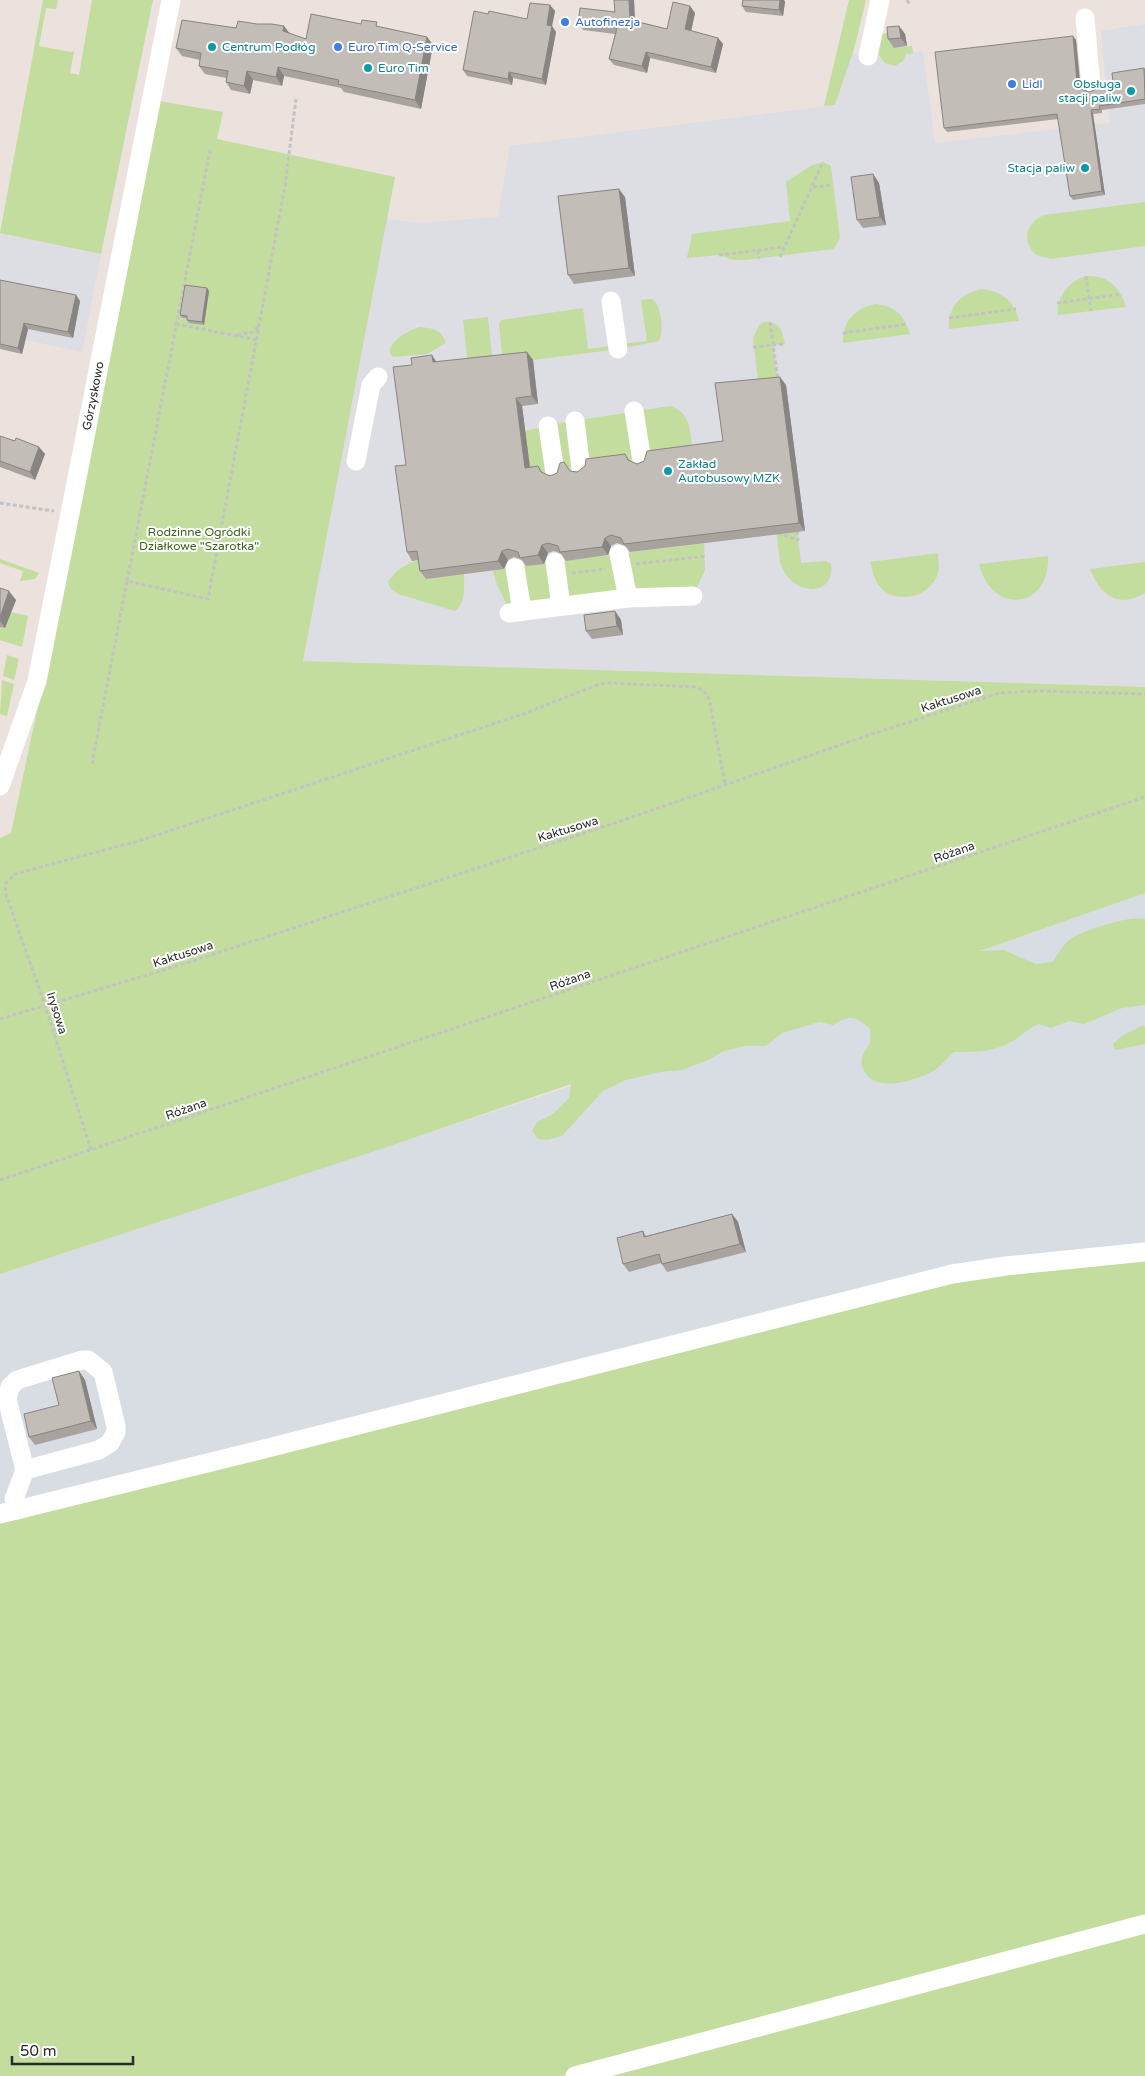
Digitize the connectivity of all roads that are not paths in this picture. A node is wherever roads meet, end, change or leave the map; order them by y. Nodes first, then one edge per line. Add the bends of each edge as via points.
1 (171, 0) edge
2 (880, 0) edge
3 (1085, 18) dead end
4 (868, 56) dead end
5 (1091, 85) dead end
6 (611, 301) dead end
7 (618, 350) dead end
8 (378, 377) dead end
9 (634, 411) dead end
10 (575, 421) dead end
11 (548, 426) dead end
12 (356, 460) dead end
13 (642, 461) edge
14 (581, 469) edge
15 (555, 473) edge
16 (620, 560) road end
17 (515, 568) dead end
18 (556, 569) road end
19 (693, 596) dead end
20 (628, 598) junction
21 (561, 606) junction
22 (0, 786) edge
23 (1145, 1252) edge
24 (25, 1470) junction
25 (8, 1512) edge
26 (1145, 1924) edge
27 (575, 2076) edge

1 - 22 street, Górzyskowo via 37,681
2 - 4 street
3 - 5 street
6 - 7 street
8 - 12 street via 371,385
9 - 13 street
10 - 14 street
11 - 15 street
16 - 20 street
17 - 21 street via 515,612
18 - 21 street
19 - 20 street
20 - 21 street
23 - 25 street via 952,1274
24 - 24 street via 7,1398 10,1387 18,1380 82,1360 94,1363 103,1372 116,1426 113,1438 99,1450
24 - 25 street
26 - 27 street

